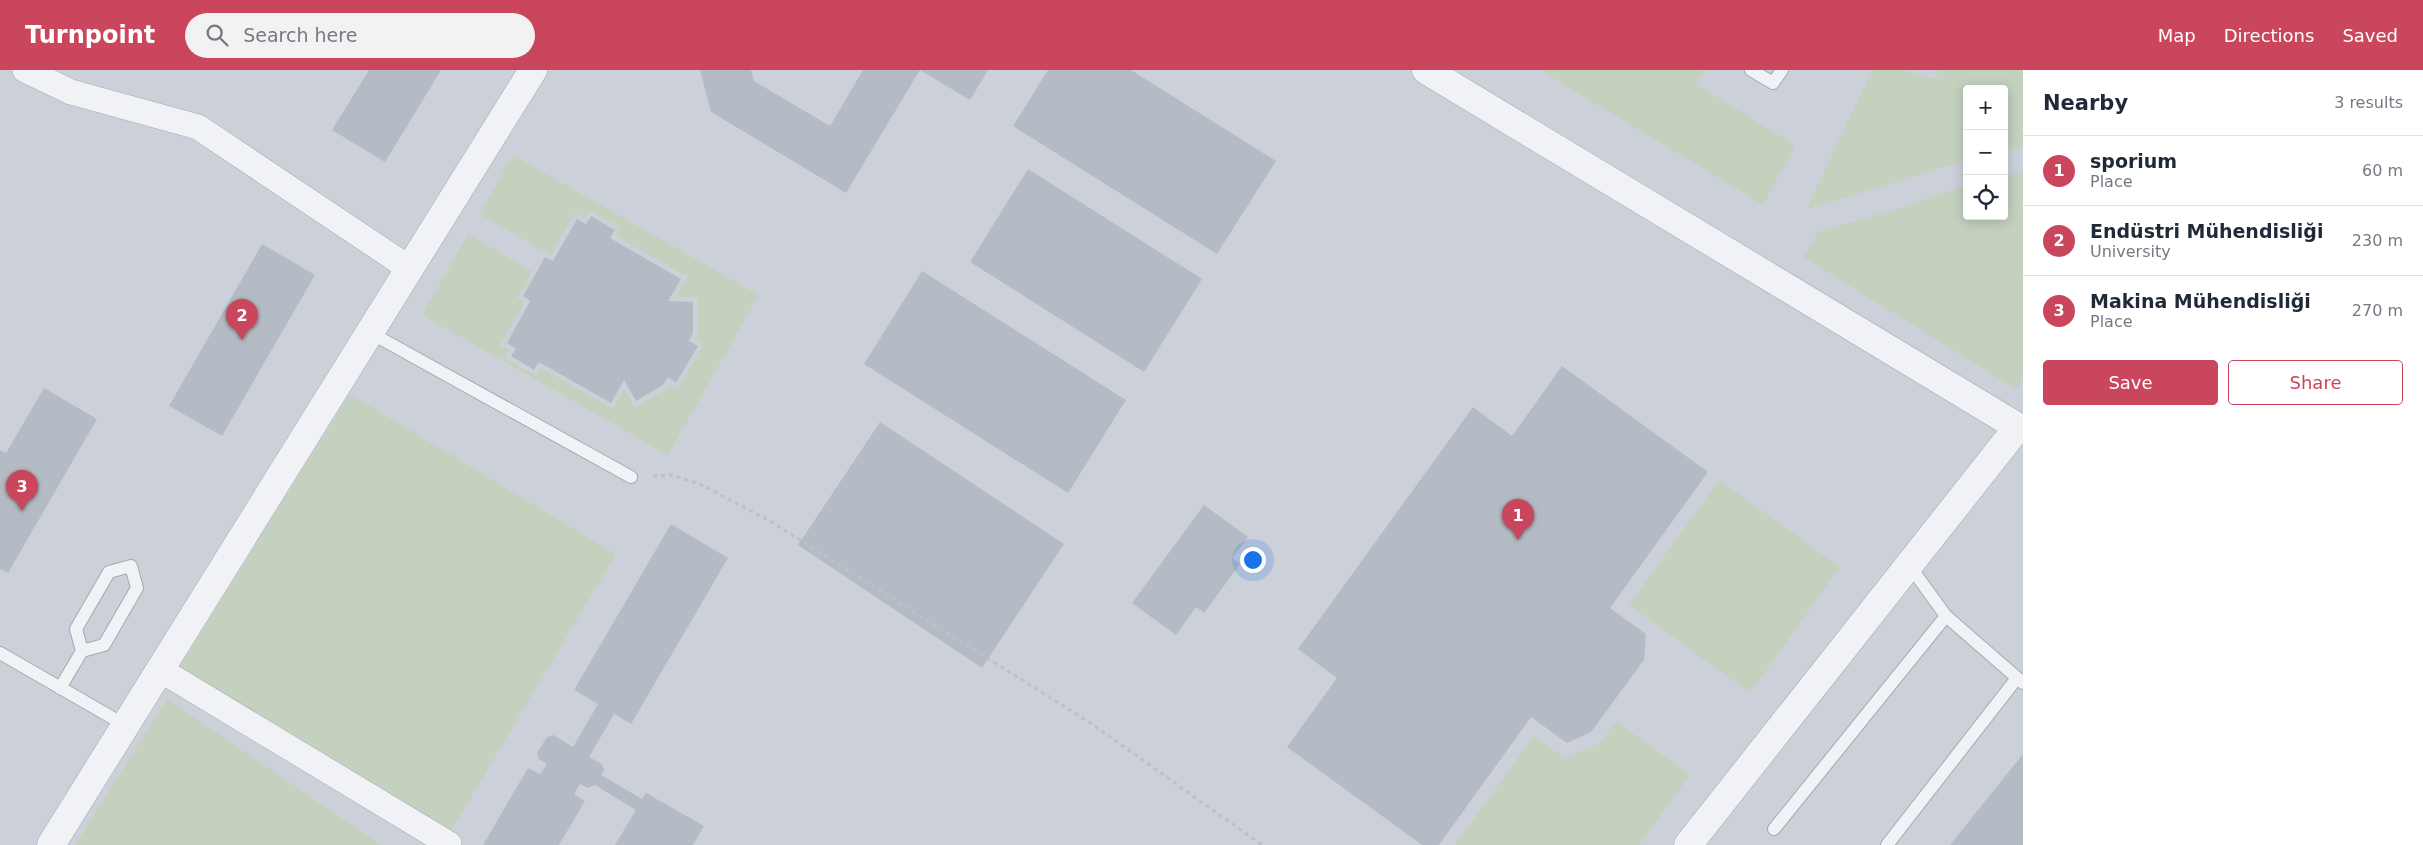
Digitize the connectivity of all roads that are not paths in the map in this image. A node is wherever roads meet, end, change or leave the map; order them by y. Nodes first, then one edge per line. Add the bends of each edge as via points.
1 (25, 70) edge
2 (534, 70) edge
3 (1426, 70) edge
4 (1751, 70) edge
5 (1782, 70) edge
6 (408, 268) junction
7 (369, 332) junction
8 (2021, 426) edge
9 (631, 477) road end
10 (1910, 565) junction
11 (1946, 616) junction
12 (82, 650) junction
13 (0, 653) edge
14 (159, 669) junction
15 (2020, 680) edge
16 (60, 688) junction
17 (125, 725) junction
18 (1774, 829) dead end
19 (449, 844) dead end
20 (51, 845) edge
21 (1688, 845) edge
22 (1887, 845) edge

1 - 6 street via 71,92 198,127
2 - 6 street
3 - 8 street
4 - 5 lane via 1773,83
6 - 7 street
7 - 9 lane
7 - 14 street
8 - 10 street
10 - 11 lane
10 - 21 street
11 - 15 lane
11 - 18 lane
12 - 12 lane via 104,645 136,588 131,566 109,572 76,629
12 - 16 lane
13 - 16 lane
14 - 17 street
14 - 19 street
15 - 22 lane
16 - 17 lane
17 - 20 street

